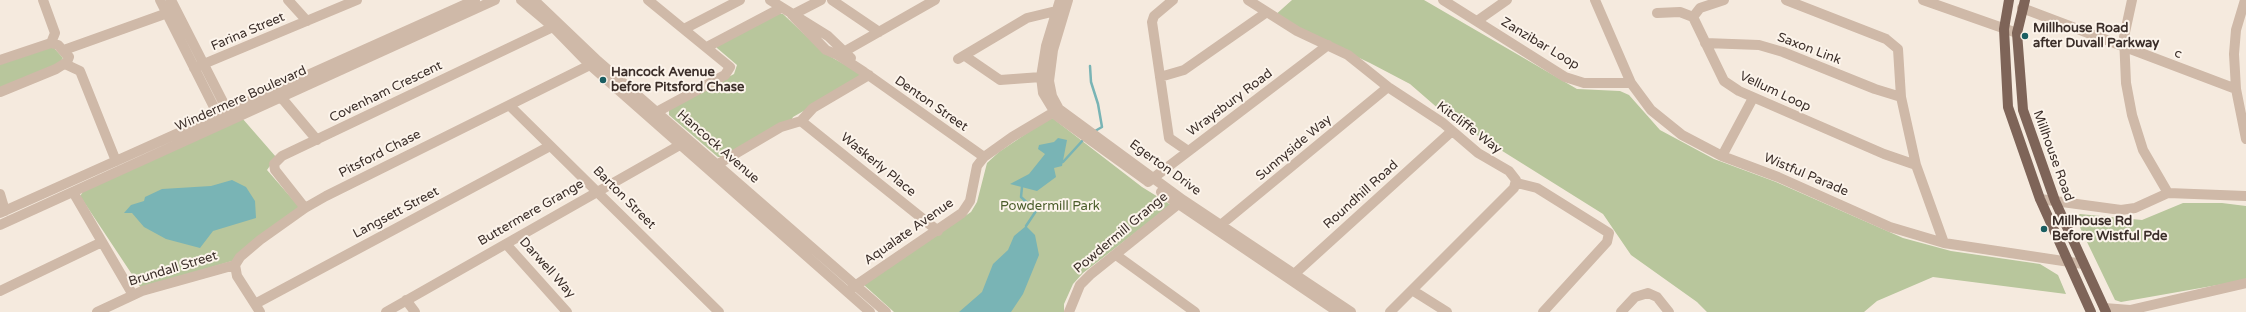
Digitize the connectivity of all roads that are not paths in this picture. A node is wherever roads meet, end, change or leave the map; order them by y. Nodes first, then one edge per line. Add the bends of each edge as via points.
1 (43, 0) edge
2 (160, 0) edge
3 (171, 0) edge
4 (288, 0) edge
5 (357, 0) edge
6 (475, 0) edge
7 (495, 0) edge
8 (521, 0) edge
9 (534, 0) edge
10 (648, 0) edge
11 (740, 0) edge
12 (770, 0) edge
13 (821, 0) edge
14 (832, 0) edge
15 (935, 0) edge
16 (1060, 0) edge
17 (1068, 0) edge
18 (1172, 0) edge
19 (1248, 0) edge
20 (1443, 0) edge
21 (1507, 0) edge
22 (1595, 0) edge
23 (1724, 0) edge
24 (1786, 0) edge
25 (1923, 0) edge
26 (2009, 0) edge
27 (2132, 0) edge
28 (2245, 0) edge
29 (2023, 4) edge
30 (781, 8) junction
31 (176, 10) junction
32 (1056, 11) junction
33 (1267, 12) junction
34 (167, 13) junction
35 (1657, 13) dead end
36 (793, 16) junction
37 (1693, 17) junction
38 (307, 21) junction
39 (1477, 21) junction
40 (2243, 21) edge
41 (557, 25) junction
42 (2004, 28) junction
43 (684, 29) junction
44 (879, 32) junction
45 (2017, 33) junction
46 (51, 43) junction
47 (1705, 43) junction
48 (1328, 45) junction
49 (707, 47) junction
50 (2124, 47) junction
51 (64, 50) junction
52 (841, 53) junction
53 (0, 60) edge
54 (594, 63) junction
55 (65, 64) junction
56 (204, 64) junction
57 (194, 68) junction
58 (867, 73) junction
59 (1041, 77) junction
60 (1160, 77) junction
61 (1631, 83) junction
62 (1388, 86) junction
63 (2236, 89) junction
64 (0, 92) edge
65 (280, 96) junction
66 (1901, 97) junction
67 (1753, 98) junction
68 (509, 105) junction
69 (2008, 106) junction
70 (1056, 110) junction
71 (2023, 110) junction
72 (231, 114) junction
73 (654, 114) junction
74 (219, 119) junction
75 (801, 121) junction
76 (1452, 131) junction
77 (2246, 139) edge
78 (317, 140) junction
79 (686, 142) junction
80 (550, 146) junction
81 (1188, 151) junction
82 (1722, 156) junction
83 (984, 157) junction
84 (116, 161) junction
85 (1916, 165) junction
86 (714, 166) junction
87 (1150, 180) junction
88 (1517, 183) junction
89 (598, 191) junction
90 (72, 192) junction
91 (2168, 193) junction
92 (0, 194) edge
93 (2246, 196) edge
94 (2040, 199) junction
95 (1180, 202) junction
96 (2055, 202) junction
97 (305, 208) junction
98 (3, 212) edge
99 (0, 225) edge
100 (1219, 226) junction
101 (938, 231) junction
102 (102, 242) junction
103 (1944, 243) junction
104 (506, 244) junction
105 (1116, 254) junction
106 (2070, 262) junction
107 (2083, 264) junction
108 (235, 265) junction
109 (1292, 276) junction
110 (2246, 283) edge
111 (857, 285) junction
112 (1412, 290) junction
113 (0, 291) edge
114 (847, 292) junction
115 (133, 295) junction
116 (406, 300) junction
117 (258, 308) edge
118 (2105, 310) edge
119 (101, 311) edge
120 (386, 312) edge
121 (415, 312) edge
122 (568, 312) edge
123 (719, 312) edge
124 (870, 312) edge
125 (886, 312) edge
126 (1070, 312) edge
127 (1195, 312) edge
128 (1338, 312) edge
129 (1351, 312) edge
130 (1390, 312) edge
131 (1447, 312) edge
132 (1543, 312) edge
133 (1621, 312) edge
134 (1669, 312) edge
135 (2091, 312) edge

1 - 46 street via 55,33
2 - 34 street
3 - 31 street
4 - 38 street
5 - 38 street, Farina Street
6 - 72 street, Windermere Boulevard
7 - 65 street, Windermere Boulevard
8 - 41 street, Hancock Avenue
9 - 41 street, Hancock Avenue
10 - 43 street
11 - 43 street
12 - 30 street, Denton Street
13 - 36 street
14 - 44 street
15 - 44 street
16 - 32 street, Egerton Drive
17 - 70 street, Egerton Drive via 1053,50 1049,81
18 - 60 street via 1154,16 1152,22
19 - 33 street, Kitcliffe Way
20 - 39 street, Zanzibar Loop
21 - 39 street
22 - 61 street, Wistful Parade
23 - 37 street via 1700,8
24 - 66 street via 1886,39 1898,49
25 - 42 street
26 - 42 main road, Millhouse Road
27 - 50 street
28 - 40 street
29 - 45 main road, Millhouse Road
29 - 50 street, c
30 - 36 street, Denton Street
30 - 49 street
31 - 34 street
31 - 56 street
32 - 59 street, Egerton Drive
32 - 59 street via 1027,18 962,58 1000,80
33 - 48 street, Kitcliffe Way via 1297,31
33 - 60 street via 1184,70
34 - 51 street
34 - 57 street
35 - 37 street via 1680,12
36 - 52 street, Denton Street via 826,50
37 - 47 street, Vellum Loop
38 - 56 street, Farina Street
39 - 61 street, Zanzibar Loop via 1565,77 1584,84
40 - 63 street via 2236,30
41 - 54 street, Hancock Avenue
41 - 78 street, Covenham Crescent
42 - 45 street
42 - 69 main road, Millhouse Road
43 - 49 street
44 - 52 street
45 - 71 main road, Millhouse Road
46 - 51 street via 56,43
46 - 53 street
47 - 66 street, Saxon Link via 1759,45
47 - 67 street, Vellum Loop via 1724,81
48 - 62 street, Kitcliffe Way via 1348,55
48 - 81 street, Wraysbury Road
49 - 73 street via 729,64 729,71
50 - 63 street, c
50 - 91 street via 2126,83 2138,136 2143,150
51 - 55 street via 69,57
52 - 58 street, Denton Street
54 - 68 street, Pitsford Chase
54 - 73 street, Hancock Avenue
55 - 64 street
55 - 84 street via 80,71
56 - 57 street, Farina Street
56 - 72 street
57 - 74 street
58 - 75 street via 813,108
58 - 83 street, Denton Street
59 - 70 street, Egerton Drive via 1043,93
60 - 81 street via 1169,138
61 - 82 street, Wistful Parade via 1651,110 1682,135
62 - 76 street, Kitcliffe Way
62 - 100 street, Sunnyside Way
63 - 77 street
65 - 72 street, Windermere Boulevard
65 - 78 street
66 - 85 street
67 - 82 street
67 - 85 street, Vellum Loop
68 - 80 street, Barton Street
68 - 97 street, Pitsford Chase
69 - 71 main road
69 - 94 main road, Millhouse Road
70 - 83 street, Aqualate Avenue
70 - 87 street, Egerton Drive
71 - 96 main road, Millhouse Road
72 - 74 street, Windermere Boulevard
73 - 79 street, Hancock Avenue
74 - 84 street, Windermere Boulevard
74 - 90 street, Windermere Boulevard
75 - 86 street via 781,127
75 - 101 street, Waskerly Place
76 - 88 street, Kitcliffe Way via 1484,157 1509,171
76 - 109 street, Roundhill Road
78 - 97 street, Covenham Crescent via 282,156 274,164 275,170
79 - 86 street, Hancock Avenue
79 - 89 street, Buttermere Grange
80 - 89 street, Barton Street
80 - 117 street, Langsett Street
81 - 87 street, Wraysbury Road
82 - 103 street, Wistful Parade via 1778,177 1890,227
83 - 101 street, Aqualate Avenue via 977,166 967,206 954,220
84 - 98 street, Windermere Boulevard
85 - 103 street
86 - 111 street, Hancock Avenue
86 - 114 street, Hancock Avenue
87 - 95 street, Egerton Drive
88 - 112 street
88 - 132 street via 1537,188 1609,233 1607,242
89 - 104 street, Buttermere Grange
89 - 123 street, Barton Street
90 - 99 street, Windermere Boulevard
90 - 102 street
91 - 93 street
91 - 96 street via 2135,208 2121,210
92 - 98 street
94 - 96 street
94 - 106 main road, Millhouse Road
95 - 100 street, Egerton Drive
95 - 105 street, Powdermill Grange
96 - 107 main road, Millhouse Road
97 - 108 street, Pitsford Chase via 260,240 240,257
100 - 109 street, Egerton Drive
101 - 111 street, Aqualate Avenue
102 - 113 street
102 - 115 street
103 - 106 street, Wistful Parade
104 - 116 street, Buttermere Grange
104 - 122 street, Darwell Way
105 - 126 street, Powdermill Grange via 1080,285
105 - 127 street
106 - 107 street, Wistful Parade
106 - 135 main road, Millhouse Road
107 - 118 main road, Millhouse Road
108 - 115 street, Brundall Street via 175,280
108 - 117 street via 237,276
109 - 128 street, Egerton Drive
109 - 129 street, Egerton Drive
110 - 118 street via 2130,310
111 - 114 street, Aqualate Avenue
111 - 125 street, Hancock Avenue
112 - 130 street
112 - 131 street
114 - 124 street, Hancock Avenue
115 - 119 street, Brundall Street
116 - 120 street, Buttermere Grange
116 - 121 street
133 - 134 street via 1635,297 1648,294 1657,297

